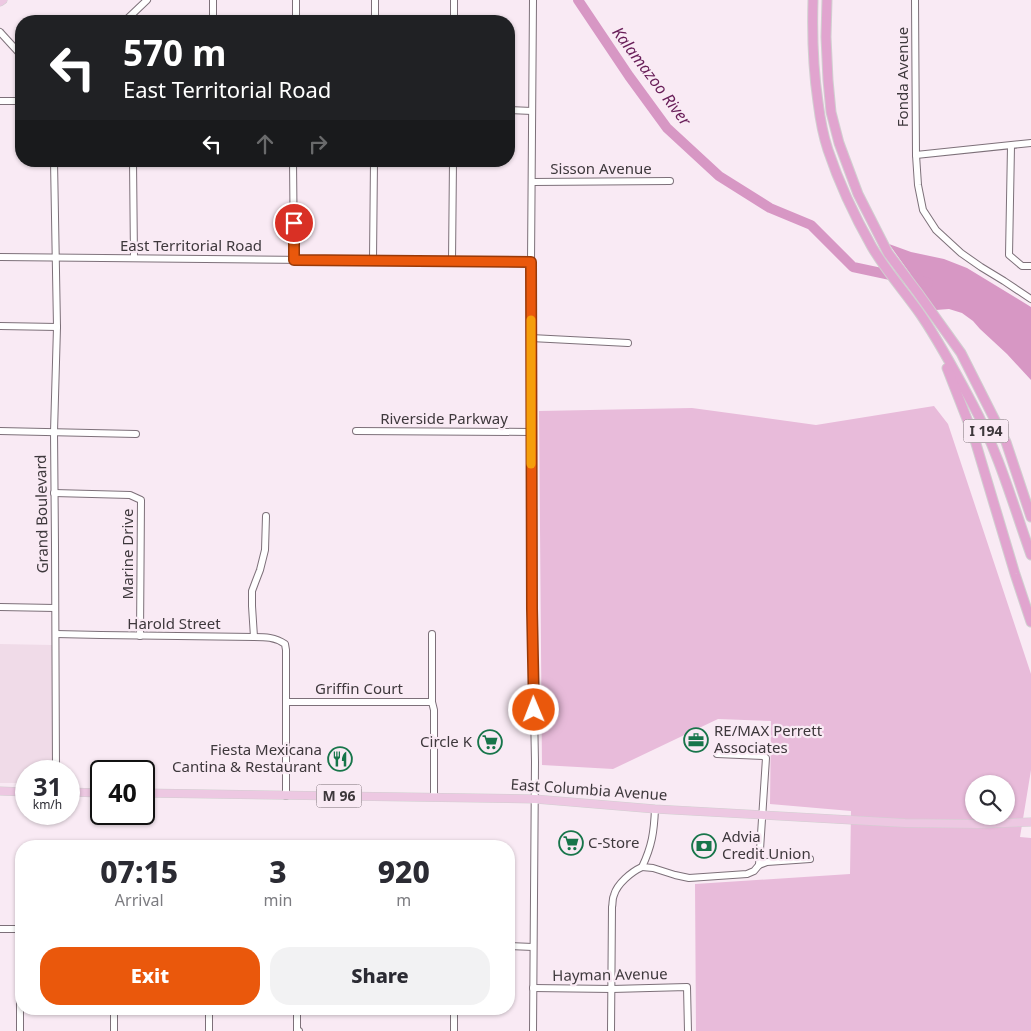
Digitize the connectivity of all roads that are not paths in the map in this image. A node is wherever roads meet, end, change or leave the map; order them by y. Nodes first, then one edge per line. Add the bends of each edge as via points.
1 (147, 0) edge
2 (213, 0) edge
3 (296, 0) edge
4 (375, 0) edge
5 (454, 0) edge
6 (533, 0) edge
7 (814, 0) edge
8 (826, 0) edge
9 (915, 0) edge
10 (131, 15) edge
11 (213, 15) edge
12 (296, 15) edge
13 (375, 15) edge
14 (454, 15) edge
15 (0, 32) edge
16 (15, 48) edge
17 (0, 101) edge
18 (15, 101) edge
19 (515, 110) edge
20 (532, 110) junction
21 (1031, 143) edge
22 (1011, 146) junction
23 (916, 155) junction
24 (54, 167) edge
25 (133, 167) edge
26 (293, 167) edge
27 (374, 167) edge
28 (453, 167) edge
29 (670, 181) dead end
30 (532, 182) junction
31 (0, 257) edge
32 (55, 258) junction
33 (134, 258) junction
34 (294, 260) junction
35 (373, 260) junction
36 (452, 261) junction
37 (531, 262) junction
38 (1031, 266) edge
39 (1031, 299) edge
40 (0, 326) edge
41 (57, 327) junction
42 (935, 337) junction
43 (531, 338) junction
44 (628, 343) dead end
45 (0, 431) edge
46 (356, 431) dead end
47 (54, 432) junction
48 (531, 432) junction
49 (136, 434) dead end
50 (1015, 469) junction
51 (54, 493) junction
52 (1031, 505) edge
53 (266, 516) dead end
54 (1031, 517) edge
55 (1031, 555) edge
56 (0, 607) edge
57 (55, 608) junction
58 (1031, 622) edge
59 (56, 634) junction
60 (432, 634) dead end
61 (140, 636) junction
62 (254, 637) junction
63 (286, 702) junction
64 (432, 702) junction
65 (716, 754) dead end
66 (56, 760) edge
67 (0, 791) edge
68 (15, 792) edge
69 (155, 793) edge
70 (286, 796) junction
71 (434, 797) junction
72 (535, 799) junction
73 (655, 809) junction
74 (762, 815) junction
75 (1031, 822) edge
76 (810, 859) dead end
77 (759, 865) junction
78 (642, 867) junction
79 (0, 929) edge
80 (15, 929) edge
81 (515, 946) edge
82 (533, 947) junction
83 (533, 988) junction
84 (612, 990) junction
85 (20, 1015) edge
86 (114, 1015) edge
87 (209, 1015) edge
88 (298, 1015) edge
89 (454, 1015) edge
90 (20, 1031) edge
91 (114, 1031) edge
92 (209, 1031) edge
93 (298, 1031) edge
94 (454, 1031) edge
95 (533, 1031) edge
96 (611, 1031) edge
97 (688, 1031) edge

1 - 10 street
2 - 11 street
3 - 12 street
4 - 13 street
5 - 14 street
6 - 20 street
7 - 42 highway, I 194 via 815,83 828,149 846,196 872,247
8 - 50 highway, I 194 via 831,112 858,194 894,262 961,354 1006,442
9 - 23 street, Fonda Avenue
15 - 16 street
17 - 18 street
19 - 20 street
20 - 30 street
21 - 22 street
22 - 23 street
22 - 38 street via 1010,254 1022,266
23 - 39 street, Fonda Avenue via 923,210 936,230 961,253
24 - 32 street, Grand Boulevard
25 - 33 street
26 - 34 street
27 - 35 street
28 - 36 street
29 - 30 street, Sisson Avenue
30 - 37 street
31 - 32 street, East Territorial Road
32 - 33 street, East Territorial Road
32 - 41 street, Grand Boulevard
33 - 34 street, East Territorial Road
34 - 35 street, East Territorial Road
35 - 36 street, East Territorial Road
36 - 37 street, East Territorial Road
37 - 43 street
40 - 41 street
41 - 47 street, Grand Boulevard
42 - 55 highway, I 194 via 990,439
42 - 58 highway via 974,436
43 - 44 street
43 - 48 street
45 - 47 street
46 - 48 street, Riverside Parkway
47 - 49 street
47 - 51 street, Grand Boulevard
48 - 72 street
50 - 52 highway
50 - 54 highway, I 194
51 - 57 street, Grand Boulevard
51 - 61 street, Marine Drive via 130,495 140,500
53 - 62 street via 265,550 252,591
56 - 57 street
57 - 59 street, Grand Boulevard
59 - 61 street, Harold Street
59 - 66 street, Grand Boulevard
60 - 64 street
61 - 62 street, Harold Street
62 - 63 street, Harold Street via 272,638 285,644
63 - 64 street, Griffin Court
63 - 70 street
64 - 71 street
65 - 74 street via 766,758
67 - 68 main road
69 - 70 main road, East Columbia Avenue / M 96
70 - 71 main road, East Columbia Avenue / M 96
71 - 72 main road, East Columbia Avenue / M 96
72 - 73 main road, East Columbia Avenue / M 96
72 - 82 street
73 - 74 main road, East Columbia Avenue / M 96
73 - 78 street via 653,837
74 - 75 main road, East Columbia Avenue / M 96 via 905,823
74 - 77 street
76 - 77 street
77 - 78 street via 746,874 689,878
78 - 84 street via 619,884 614,895
79 - 80 street
81 - 82 street
82 - 83 street
83 - 84 street, Hayman Avenue
83 - 95 street
84 - 96 street
84 - 97 street, Hayman Avenue via 687,987
85 - 90 street
86 - 91 street
87 - 92 street
88 - 93 street
89 - 94 street

